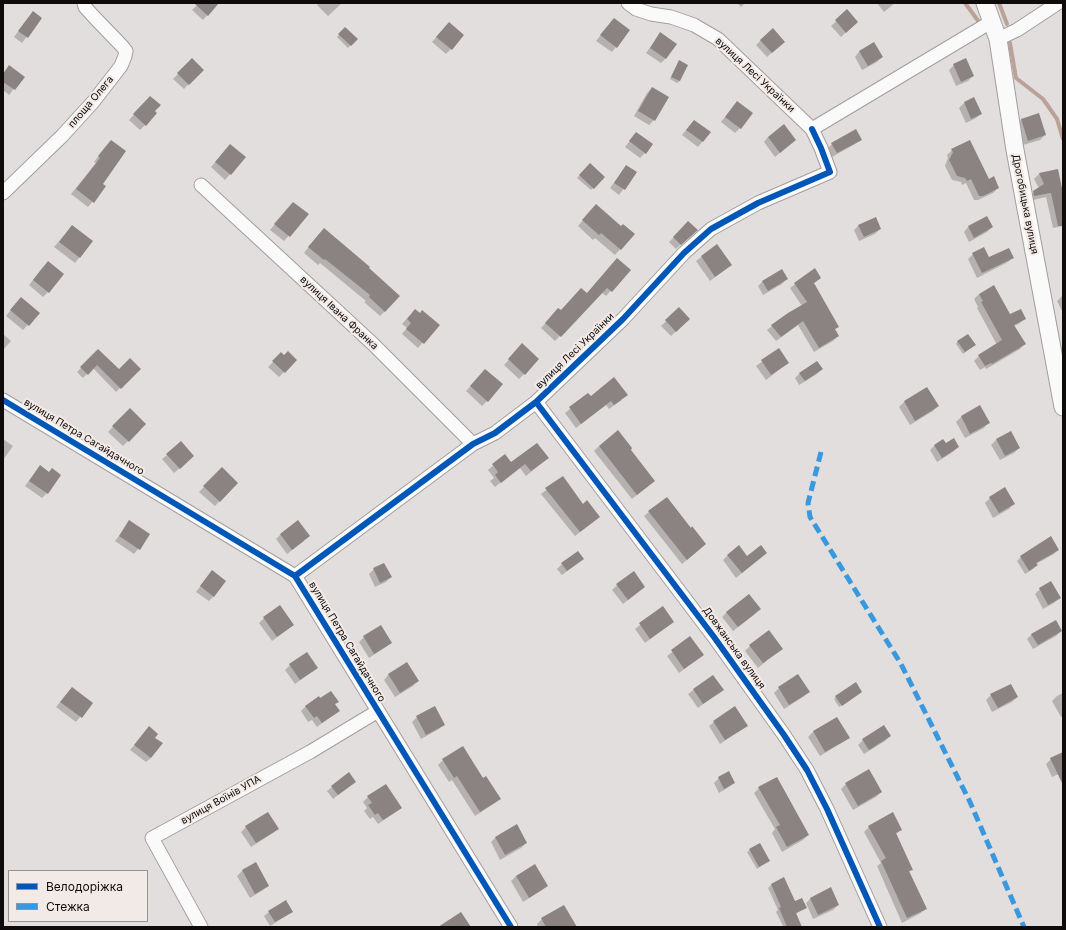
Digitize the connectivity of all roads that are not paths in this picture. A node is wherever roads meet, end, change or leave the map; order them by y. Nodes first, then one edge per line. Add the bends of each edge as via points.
1 (84, 3) edge
2 (628, 3) edge
3 (985, 3) edge
4 (1058, 3) edge
5 (991, 22) junction
6 (998, 39) junction
7 (812, 129) junction
8 (201, 185) dead end
9 (3, 193) edge
10 (1059, 358) edge
11 (3, 400) edge
12 (536, 402) junction
13 (1063, 407) edge
14 (473, 444) junction
15 (295, 576) junction
16 (378, 711) junction
17 (201, 927) edge
18 (511, 927) edge
19 (880, 927) edge

1 - 9 street, площа Олега via 126,51 125,56 93,102
2 - 7 street, вулиця Лесі Українки via 636,9 694,25 718,39
3 - 5 street, Дрогобицька вулиця
4 - 6 street via 1017,30
5 - 6 street, Дрогобицька вулиця
5 - 7 street
6 - 10 street, Дрогобицька вулиця via 1015,150
7 - 12 street, вулиця Лесі Українки via 830,172 758,203 711,229
8 - 14 street, вулиця Івана Франка via 374,344
10 - 13 street, Дрогобицька вулиця
11 - 15 street, вулиця Петра Сагайдачного
12 - 14 street, вулиця Лесі Українки via 496,433
12 - 19 street, Довжанська вулиця via 709,631 807,770
14 - 15 street, вулиця Лесі Українки
15 - 16 street, вулиця Петра Сагайдачного
16 - 17 street, вулиця Воїнів УПА via 310,752 152,838
16 - 18 street, вулиця Петра Сагайдачного

